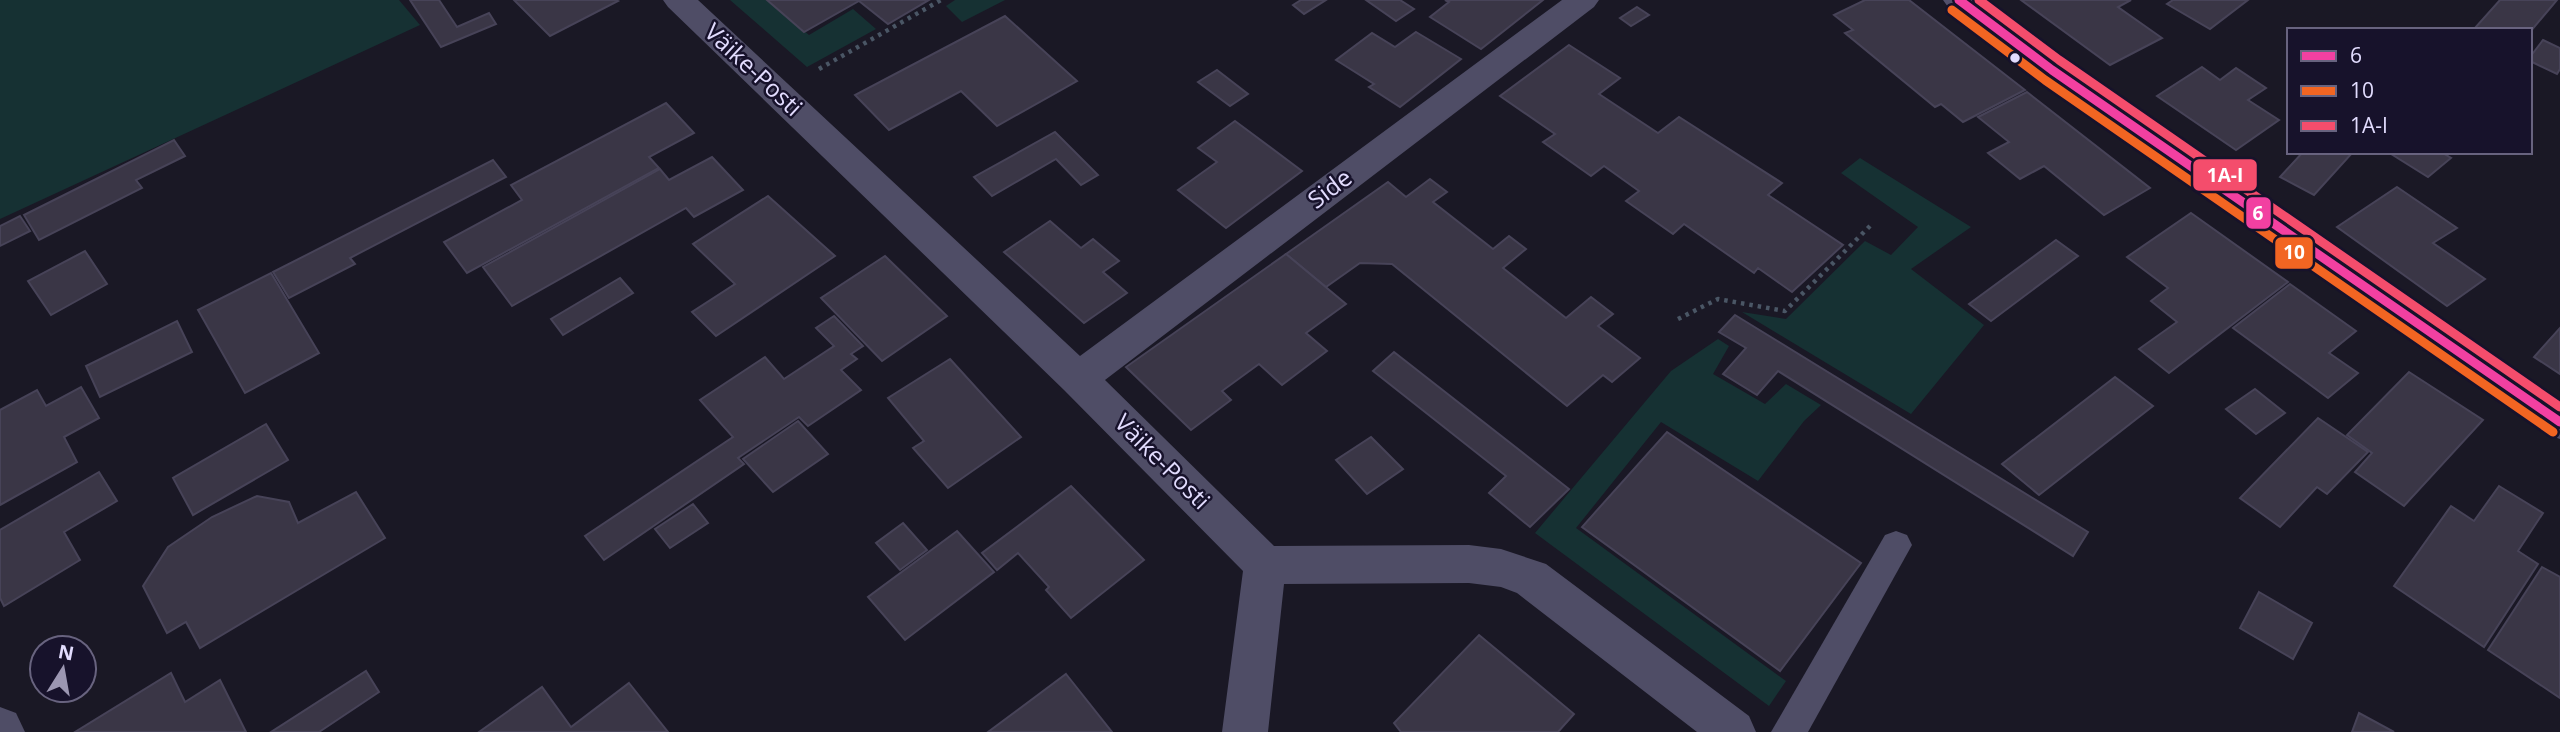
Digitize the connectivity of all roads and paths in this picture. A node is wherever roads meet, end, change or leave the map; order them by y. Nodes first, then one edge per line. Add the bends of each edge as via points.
1 (679, 0) edge
2 (941, 0) edge
3 (1583, 0) edge
4 (1959, 0) edge
5 (819, 69) dead end
6 (1873, 223) dead end
7 (1678, 319) dead end
8 (1078, 379) junction
9 (2560, 422) edge
10 (1896, 545) dead end
11 (1265, 565) junction
12 (1245, 732) edge
13 (1733, 732) edge
14 (1789, 732) edge

1 - 8 street, Väike-Posti
2 - 5 path
3 - 8 street, Side
4 - 9 street via 2063,78
6 - 7 path via 1785,311 1718,299
8 - 11 street, Väike-Posti
10 - 14 lane
11 - 12 street
11 - 13 street via 1469,564 1531,578

